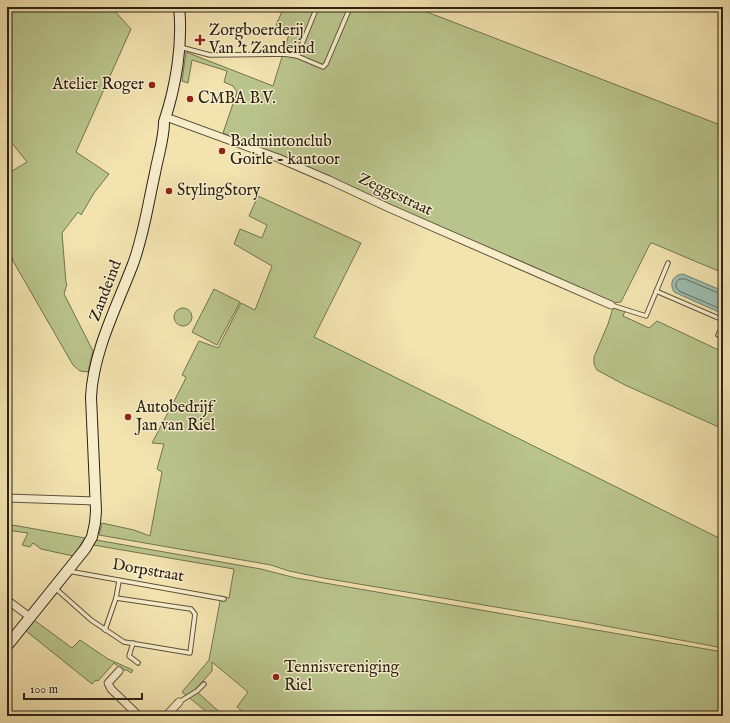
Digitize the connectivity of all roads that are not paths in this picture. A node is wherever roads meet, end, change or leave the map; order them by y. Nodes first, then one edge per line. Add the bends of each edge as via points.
1 (179, 7) edge
2 (349, 7) edge
3 (315, 8) edge
4 (180, 47) junction
5 (297, 56) junction
6 (166, 117) junction
7 (668, 263) dead end
8 (656, 291) junction
9 (611, 305) joint
10 (723, 320) edge
11 (723, 325) edge
12 (718, 335) dead end
13 (7, 498) edge
14 (96, 501) junction
15 (67, 571) junction
16 (119, 581) junction
17 (54, 588) junction
18 (116, 598) junction
19 (224, 599) dead end
20 (7, 600) edge
21 (30, 617) junction
22 (106, 630) junction
23 (133, 644) junction
24 (7, 646) edge
25 (138, 663) dead end
26 (119, 671) dead end
27 (204, 684) dead end
28 (178, 702) joint
29 (139, 716) edge
30 (166, 716) edge

1 - 4 street, Zandeind
2 - 5 lane via 324,66
3 - 5 lane via 316,13
4 - 5 lane via 210,55 282,53
4 - 6 street, Zandeind
6 - 9 street, Zeggestraat via 278,158
6 - 14 street, Zandeind via 143,232 99,351 92,381
7 - 8 lane
8 - 9 lane via 646,316
8 - 10 lane
11 - 12 lane
13 - 14 street
14 - 15 street via 92,537
15 - 16 lane, Dorpstraat
15 - 17 street
16 - 18 lane
16 - 19 lane, Dorpstraat
17 - 21 street
17 - 22 lane
18 - 22 lane
18 - 23 lane via 191,609 195,614 190,653
20 - 21 street
21 - 24 street
22 - 23 lane via 124,642
23 - 25 lane via 129,656
26 - 29 street via 108,683
27 - 28 lane
28 - 30 street

